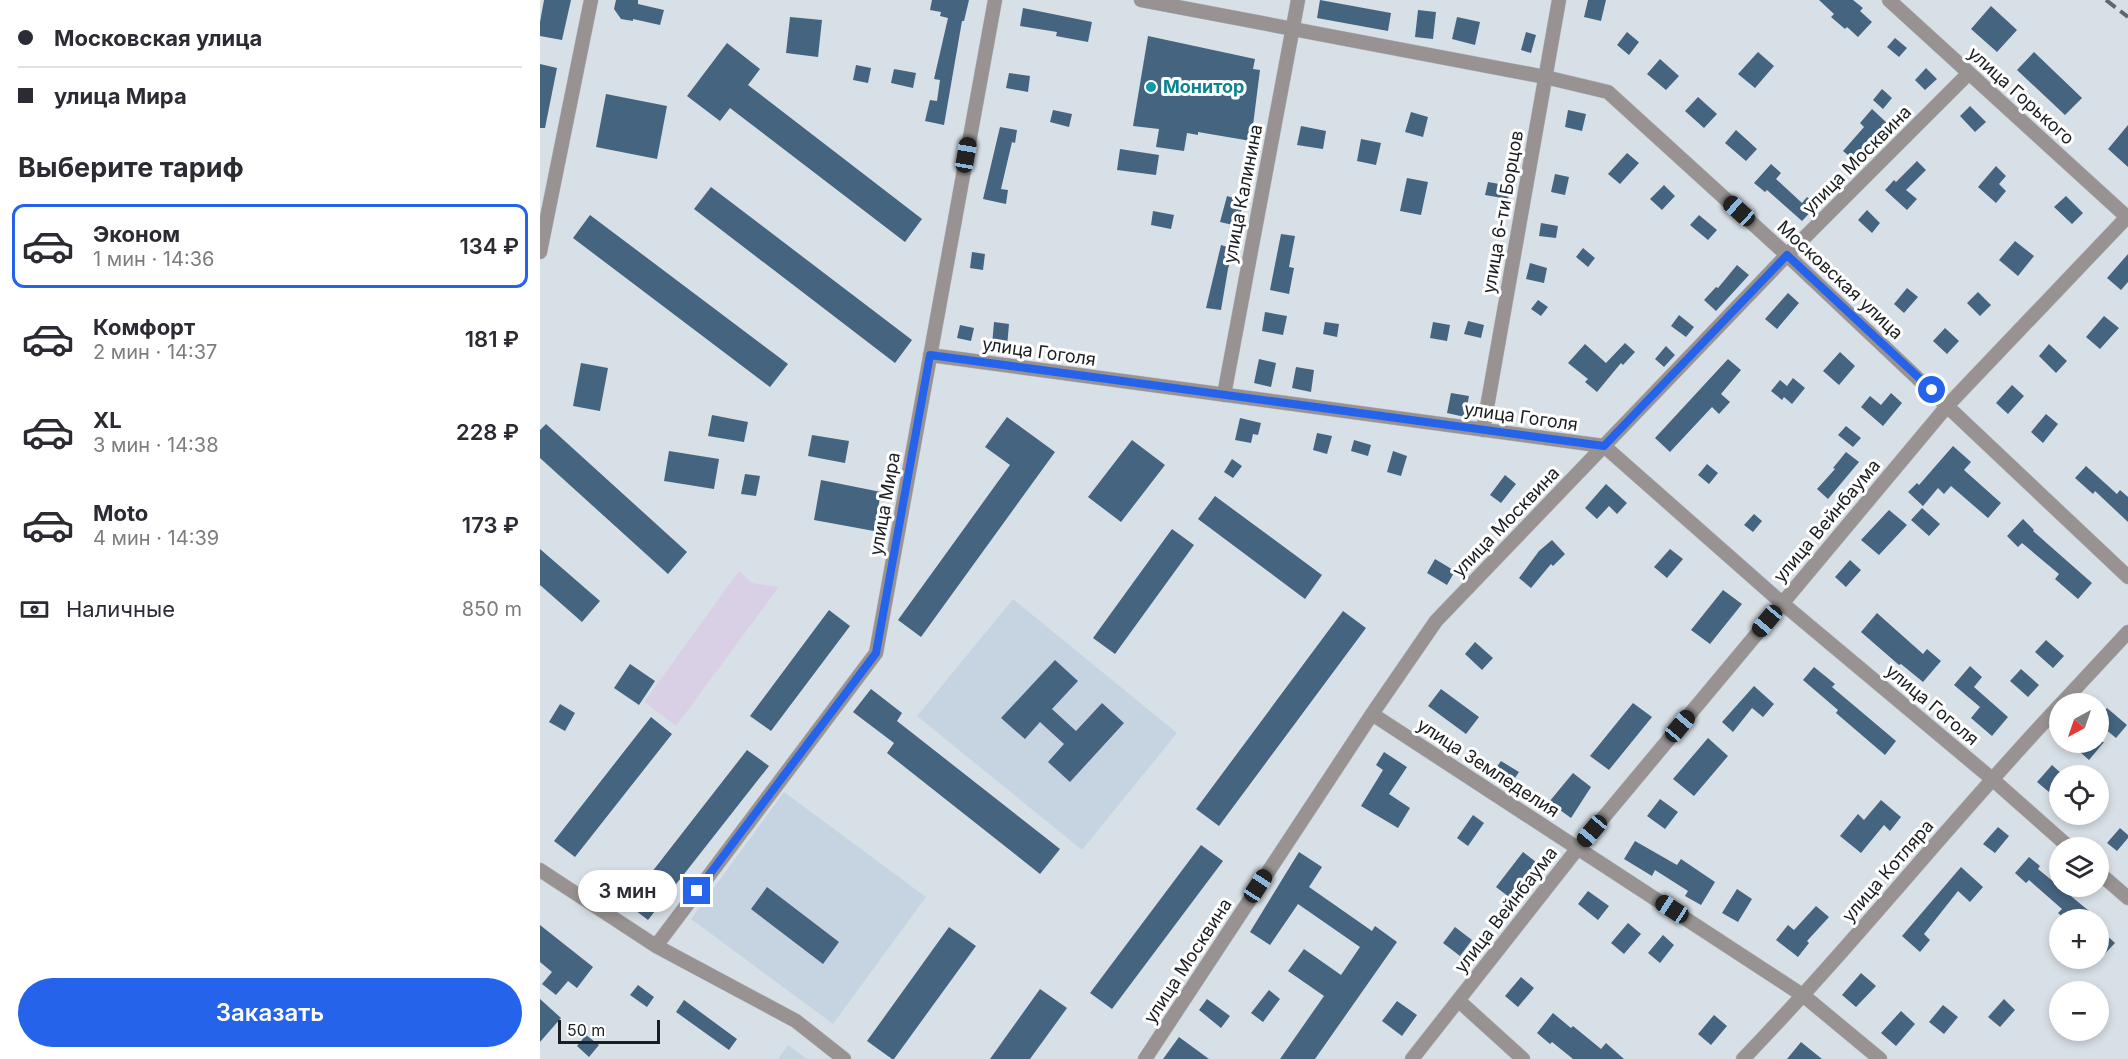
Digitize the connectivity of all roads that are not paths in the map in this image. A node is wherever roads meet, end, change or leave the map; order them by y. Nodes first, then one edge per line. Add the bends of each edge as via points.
1 (591, 0) edge
2 (994, 0) edge
3 (1141, 0) edge
4 (1298, 0) edge
5 (1559, 0) edge
6 (1889, 0) edge
7 (1293, 28) junction
8 (1969, 73) junction
9 (1545, 77) junction
10 (2128, 217) edge
11 (540, 252) edge
12 (1787, 255) junction
13 (930, 355) junction
14 (1224, 395) junction
15 (1948, 405) junction
16 (1483, 430) junction
17 (1604, 446) junction
18 (2128, 577) edge
19 (1782, 603) junction
20 (2128, 632) edge
21 (2070, 693) edge
22 (1372, 714) junction
23 (2049, 716) edge
24 (1991, 778) junction
25 (2058, 837) edge
26 (1578, 848) junction
27 (540, 870) edge
28 (2109, 882) edge
29 (2128, 898) edge
30 (656, 946) junction
31 (1804, 996) junction
32 (1459, 1001) junction
33 (844, 1059) edge
34 (1145, 1059) edge
35 (1412, 1059) edge
36 (1523, 1059) edge
37 (1743, 1059) edge
38 (1880, 1059) edge

1 - 11 street
2 - 13 street, улица Мира
3 - 7 street, Московская улица
4 - 7 street, улица Калинина
5 - 9 street, улица 6-ти Борцов
6 - 8 street, улица Горького
7 - 9 street, Московская улица
7 - 14 street, улица Калинина
8 - 10 street, улица Горького
8 - 12 street, улица Москвина
9 - 12 street, Московская улица via 1608,92
9 - 16 street, улица 6-ти Борцов
10 - 15 street, улица Вейнбаума
12 - 15 street, Московская улица
12 - 17 street, улица Москвина
13 - 14 street, улица Гоголя
13 - 30 street, улица Мира via 876,653
14 - 16 street, улица Гоголя
15 - 18 street, Московская улица
15 - 19 street, улица Вейнбаума
16 - 17 street, улица Гоголя
17 - 19 street, улица Гоголя
17 - 22 street, улица Москвина via 1436,621
19 - 24 street, улица Гоголя
19 - 26 street, улица Вейнбаума
20 - 21 street, улица Котляра
22 - 26 street, улица Земледелия
22 - 34 street, улица Москвина
23 - 24 street, улица Котляра
24 - 25 street, улица Гоголя
24 - 31 street, улица Котляра
26 - 31 street, улица Земледелия
26 - 32 street, улица Вейнбаума
27 - 30 street
28 - 29 street
30 - 33 street via 796,1021
31 - 37 street, улица Котляра
31 - 38 street, улица Земледелия
32 - 35 street, улица Вейнбаума
32 - 36 street

